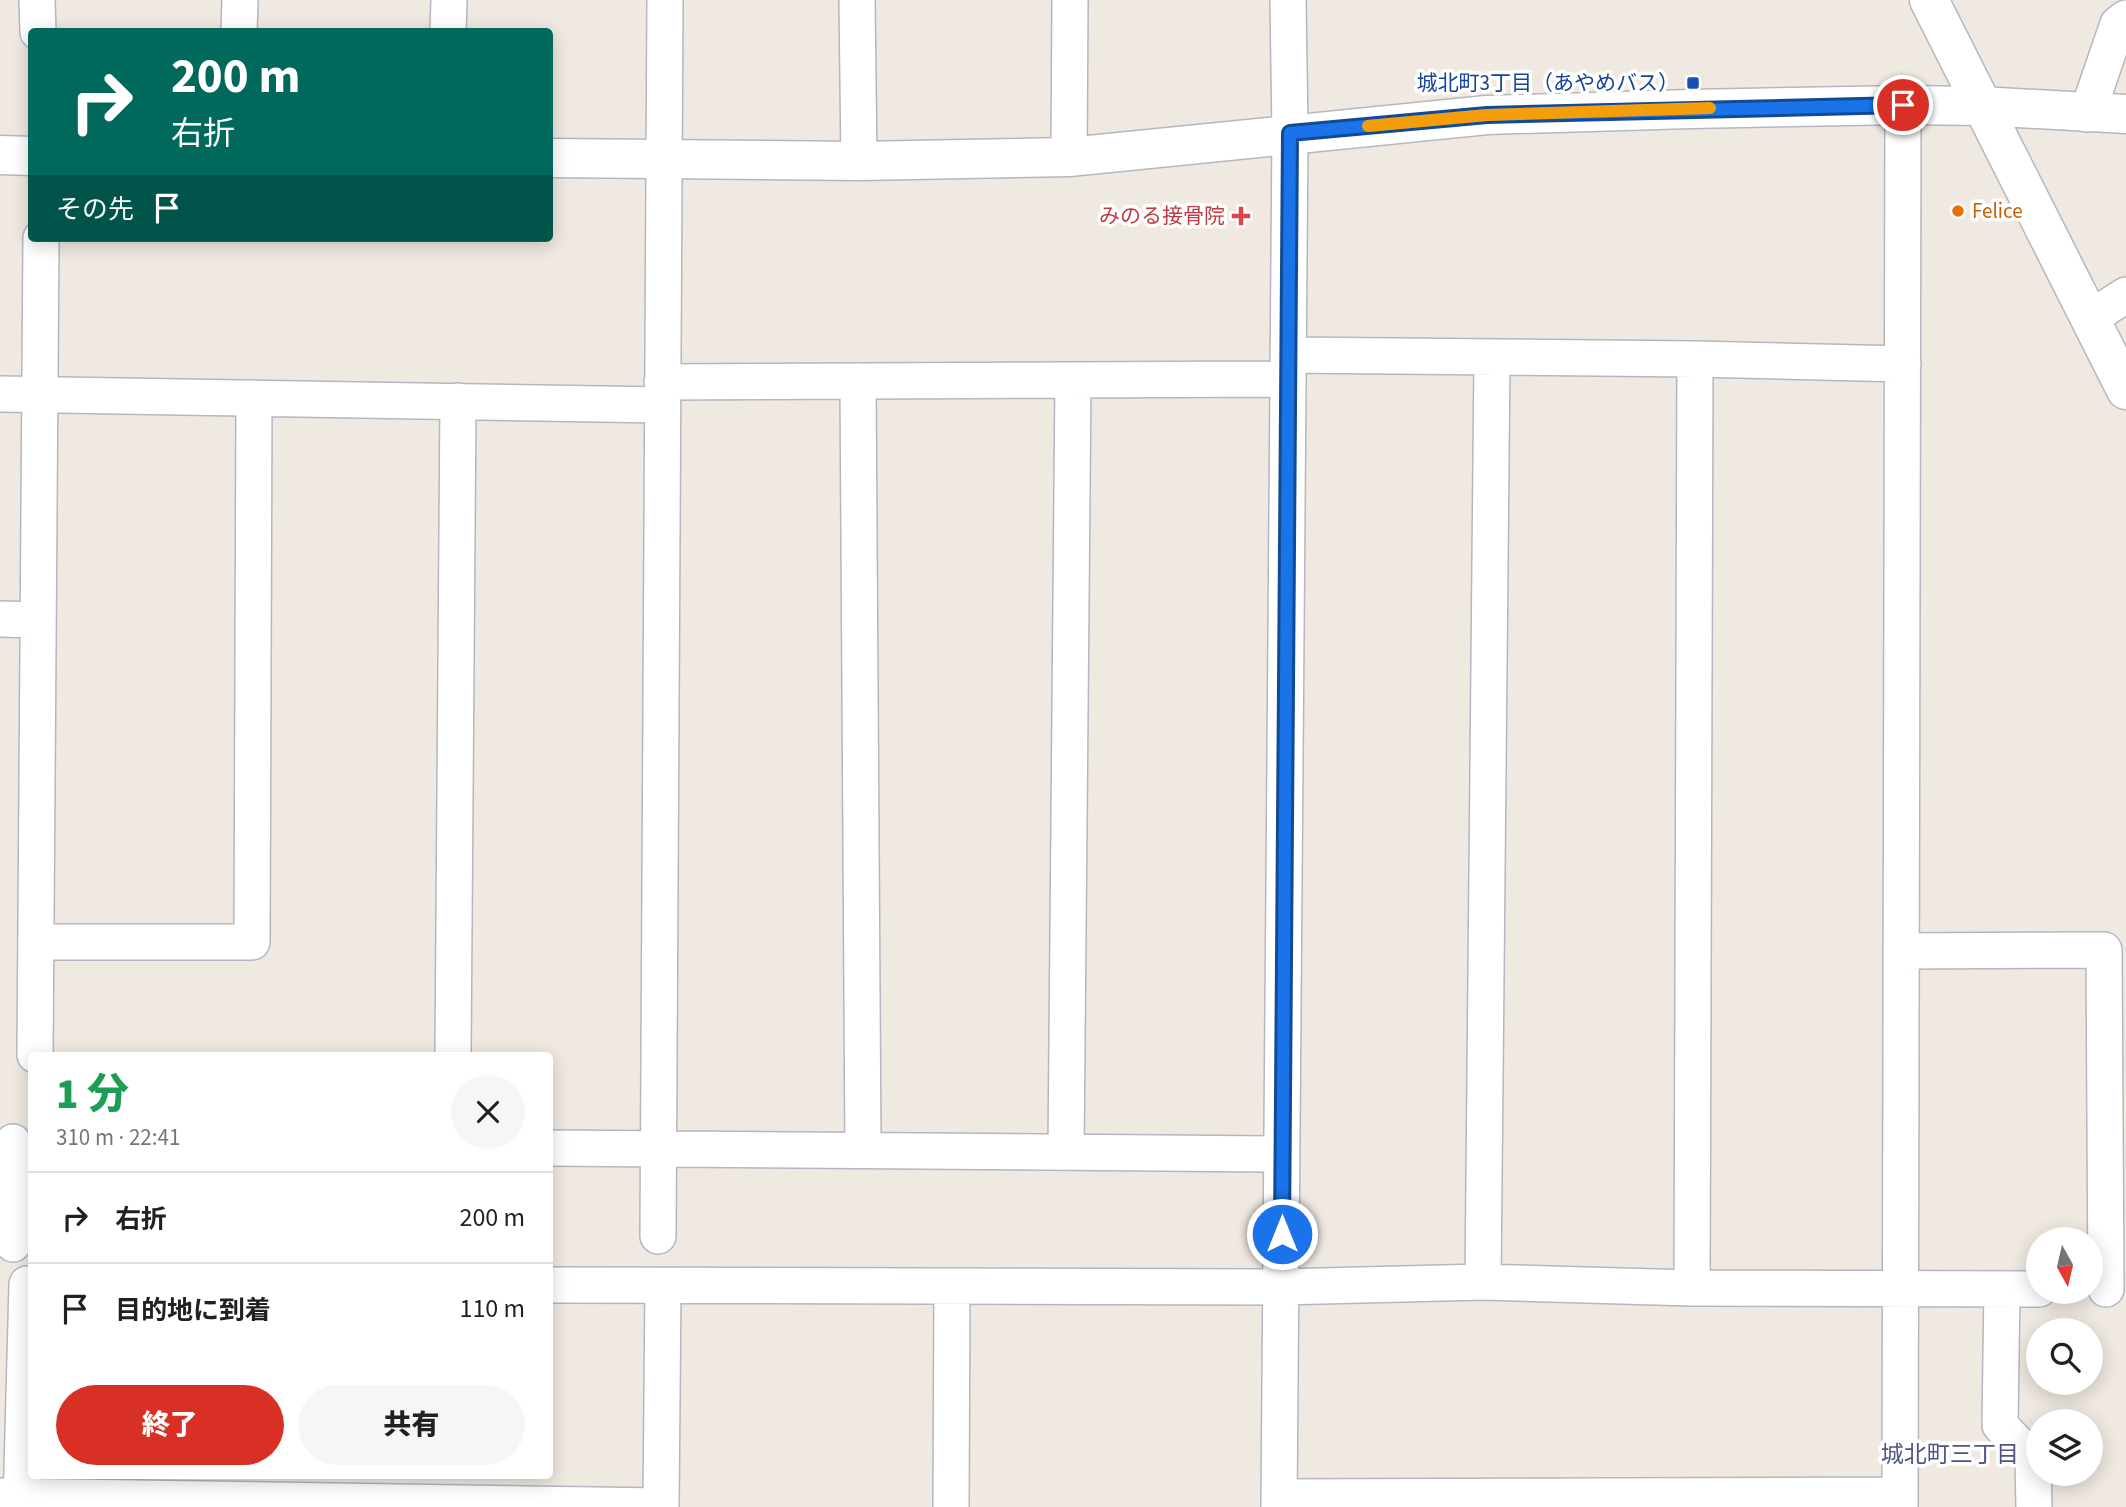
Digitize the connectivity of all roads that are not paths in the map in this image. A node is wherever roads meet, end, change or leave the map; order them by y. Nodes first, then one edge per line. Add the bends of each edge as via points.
1 (37, 0) edge
2 (240, 0) edge
3 (449, 0) edge
4 (665, 0) edge
5 (857, 0) edge
6 (1070, 0) edge
7 (1288, 0) edge
8 (1924, 1) edge
9 (2126, 18) edge
10 (38, 28) edge
11 (239, 28) edge
12 (448, 28) edge
13 (1903, 105) junction
14 (1981, 106) junction
15 (2087, 114) junction
16 (2126, 114) edge
17 (1290, 133) junction
18 (0, 155) edge
19 (28, 156) edge
20 (1069, 157) junction
21 (553, 158) edge
22 (663, 158) junction
23 (859, 161) junction
24 (41, 242) edge
25 (2126, 295) edge
26 (2090, 318) junction
27 (1492, 358) junction
28 (1695, 359) junction
29 (1903, 364) junction
30 (1288, 367) junction
31 (1073, 380) junction
32 (858, 381) junction
33 (2126, 390) edge
34 (662, 393) junction
35 (0, 394) edge
36 (40, 394) junction
37 (254, 398) junction
38 (458, 401) junction
39 (0, 619) edge
40 (38, 620) junction
41 (36, 942) junction
42 (1901, 951) junction
43 (35, 1052) edge
44 (453, 1052) edge
45 (15, 1142) edge
46 (553, 1148) edge
47 (657, 1150) junction
48 (863, 1150) junction
49 (1066, 1152) junction
50 (1282, 1154) junction
51 (658, 1236) dead end
52 (13, 1244) dead end
53 (1483, 1282) junction
54 (19, 1284) edge
55 (553, 1285) edge
56 (663, 1286) junction
57 (952, 1286) junction
58 (1281, 1287) junction
59 (1692, 1288) junction
60 (1901, 1288) junction
61 (2001, 1289) junction
62 (2026, 1289) edge
63 (2108, 1289) edge
64 (14, 1500) edge
65 (1900, 1501) edge
66 (1279, 1502) edge
67 (661, 1507) edge
68 (951, 1507) edge
69 (2034, 1507) edge

1 - 10 street
2 - 11 street
3 - 12 street
4 - 22 street
5 - 23 street
6 - 20 street
7 - 17 street
8 - 14 street
9 - 15 street via 2118,24
13 - 14 street
13 - 17 street via 1487,115
13 - 29 street
14 - 15 street
14 - 26 street
15 - 16 street
17 - 20 street
17 - 30 street
18 - 19 street
20 - 23 street
21 - 22 street
22 - 23 street
22 - 34 street
24 - 36 street
25 - 26 street
26 - 33 street
27 - 28 street
27 - 30 street
27 - 53 street
28 - 29 street
28 - 59 street
29 - 42 street
30 - 31 street
30 - 50 street
31 - 32 street
31 - 49 street
32 - 34 street
32 - 48 street
34 - 38 street
34 - 47 street
35 - 36 street
36 - 37 street
36 - 40 street
37 - 38 street
37 - 41 street via 252,942
38 - 44 street
39 - 40 street
40 - 41 street
41 - 43 street
42 - 60 street
42 - 63 street via 2104,950
45 - 52 street
46 - 47 street
47 - 48 street
47 - 51 street
48 - 49 street
49 - 50 street
50 - 58 street
53 - 58 street
53 - 59 street
54 - 64 street
55 - 56 street
56 - 57 street
56 - 67 street
57 - 58 street
57 - 68 street
58 - 66 street
59 - 60 street
60 - 61 street
60 - 65 street
61 - 62 street
61 - 69 street via 2000,1425 2033,1460
64 - 67 street
65 - 66 street

